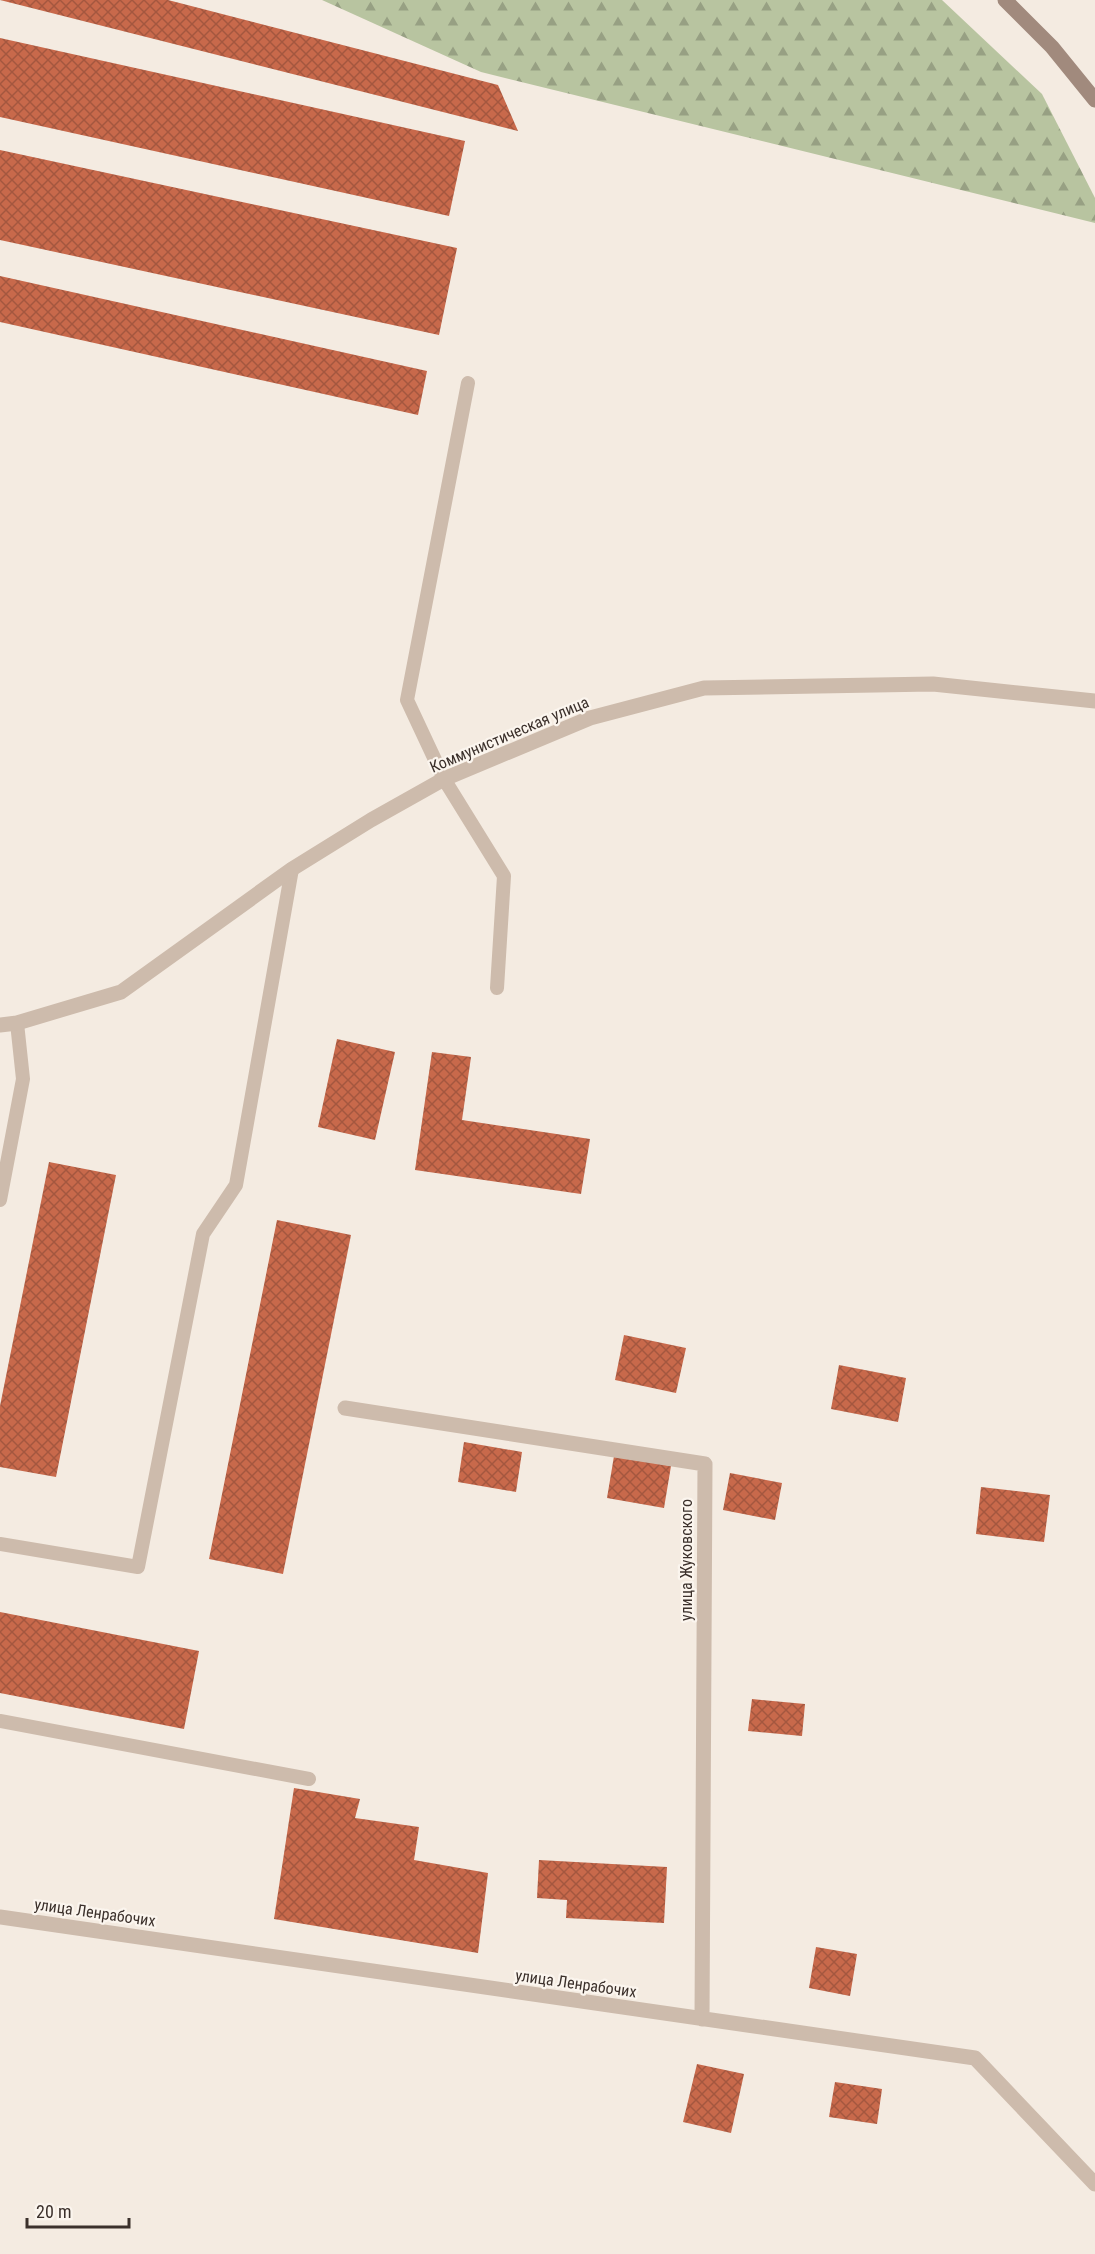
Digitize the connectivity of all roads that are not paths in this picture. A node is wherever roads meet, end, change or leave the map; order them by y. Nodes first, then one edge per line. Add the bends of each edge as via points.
1 (1005, 0) edge
2 (1095, 100) edge
3 (468, 383) dead end
4 (1095, 701) edge
5 (444, 779) junction
6 (292, 869) junction
7 (497, 988) dead end
8 (17, 1023) junction
9 (0, 1025) edge
10 (0, 1200) edge
11 (345, 1408) dead end
12 (0, 1544) edge
13 (0, 1721) edge
14 (309, 1779) dead end
15 (0, 1917) edge
16 (702, 2019) junction
17 (1095, 2184) edge

1 - 2 main road via 1052,47
3 - 5 lane via 407,700
4 - 5 street, Коммунистическая улица via 933,684 704,688 590,718
5 - 6 street, Коммунистическая улица
5 - 7 lane via 504,876
6 - 8 street, Коммунистическая улица via 121,992
6 - 12 lane via 237,1185 203,1234 138,1567
8 - 9 street, Коммунистическая улица
8 - 10 lane via 23,1079
11 - 16 street, улица Жуковского via 705,1464
13 - 14 lane
15 - 16 street, улица Ленрабочих
16 - 17 street, улица Ленрабочих via 975,2058

